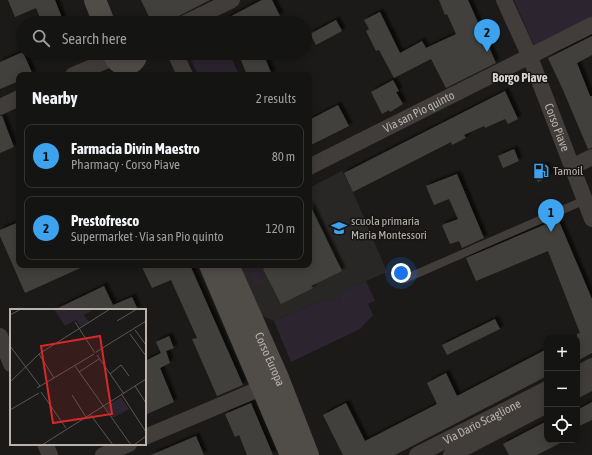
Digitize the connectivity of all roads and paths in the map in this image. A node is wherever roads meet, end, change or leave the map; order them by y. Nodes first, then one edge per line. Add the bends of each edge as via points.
1 (94, 0) edge
2 (110, 0) edge
3 (232, 0) edge
4 (504, 0) edge
5 (101, 16) edge
6 (117, 16) edge
7 (199, 16) edge
8 (592, 25) edge
9 (530, 57) junction
10 (178, 60) edge
11 (127, 62) edge
12 (85, 72) edge
13 (184, 72) edge
14 (16, 99) edge
15 (0, 107) edge
16 (592, 156) edge
17 (312, 166) edge
18 (572, 167) junction
19 (585, 200) junction
20 (592, 219) edge
21 (211, 268) edge
22 (229, 268) edge
23 (405, 279) dead end
24 (0, 336) edge
25 (10, 361) edge
26 (592, 366) edge
27 (580, 372) edge
28 (592, 382) edge
29 (261, 388) junction
30 (580, 388) edge
31 (544, 391) edge
32 (544, 407) edge
33 (146, 437) edge
34 (45, 445) edge
35 (127, 445) edge
36 (50, 455) edge
37 (103, 455) edge
38 (291, 455) edge
39 (308, 455) edge
40 (417, 455) edge
41 (451, 455) edge

1 - 5 main road
2 - 6 main road
3 - 7 street
4 - 9 street, Corso Piave
8 - 9 street, Via san Pio quinto
9 - 17 street, Via san Pio quinto
9 - 18 street, Corso Piave
10 - 13 street
11 - 12 street
14 - 15 street
16 - 18 street, Corso Piave
18 - 19 street, Corso Piave
19 - 20 street, Corso Piave
19 - 23 lane
21 - 29 main road, Corso Europa
22 - 39 main road, Corso Europa via 278,378
24 - 25 street
26 - 27 street
28 - 30 street
29 - 33 street
29 - 38 main road, Corso Europa
31 - 40 street, Via Dario Scaglione
32 - 41 street, Via Dario Scaglione
34 - 36 street
35 - 37 street

